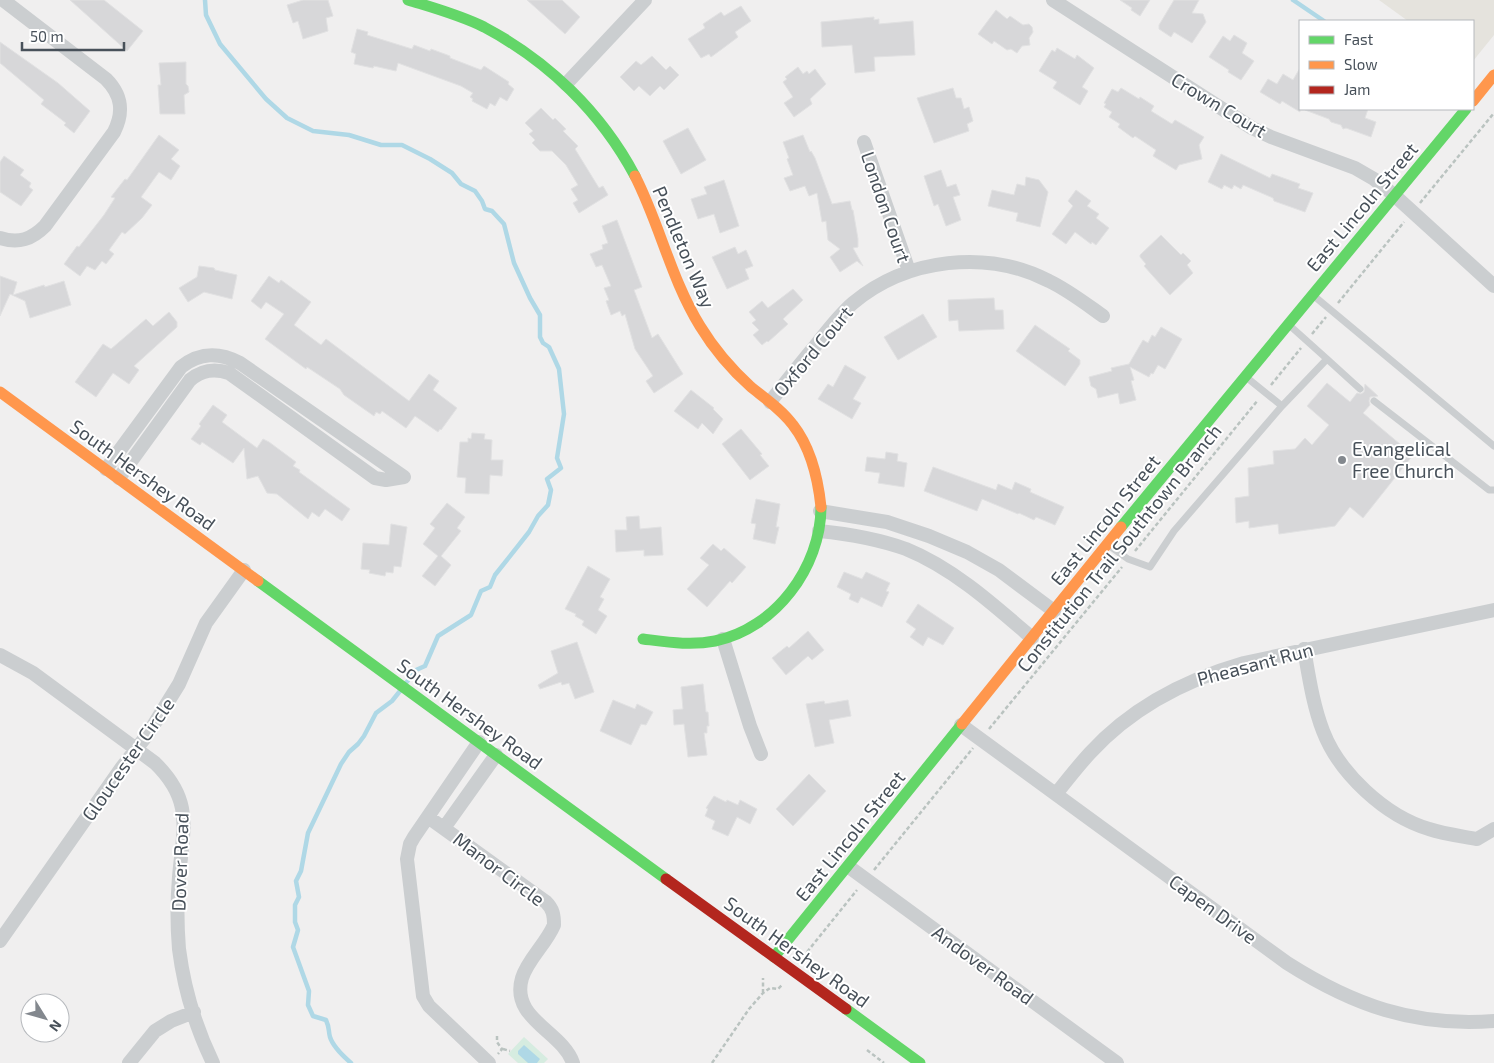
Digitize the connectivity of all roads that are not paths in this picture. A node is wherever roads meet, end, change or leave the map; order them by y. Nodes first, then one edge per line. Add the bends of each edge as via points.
1 (3, 0) edge
2 (408, 0) edge
3 (645, 0) edge
4 (1053, 0) edge
5 (1494, 75) edge
6 (566, 84) junction
7 (1474, 100) edge
8 (1465, 110) edge
9 (864, 142) dead end
10 (1394, 195) junction
11 (0, 238) edge
12 (909, 271) junction
13 (1494, 286) edge
14 (1312, 295) junction
15 (1103, 316) dead end
16 (1288, 324) junction
17 (1327, 359) junction
18 (255, 373) junction
19 (1245, 376) junction
20 (172, 378) junction
21 (247, 386) junction
22 (184, 387) junction
23 (1360, 390) dead end
24 (0, 392) edge
25 (1374, 401) dead end
26 (770, 402) junction
27 (1282, 406) junction
28 (330, 425) junction
29 (320, 439) junction
30 (1494, 446) edge
31 (106, 469) junction
32 (118, 478) junction
33 (1494, 490) edge
34 (820, 512) junction
35 (819, 531) junction
36 (1107, 545) junction
37 (244, 570) junction
38 (1494, 610) edge
39 (1054, 611) junction
40 (1032, 638) junction
41 (643, 639) dead end
42 (723, 639) junction
43 (1304, 650) junction
44 (0, 655) edge
45 (961, 725) junction
46 (479, 742) junction
47 (136, 749) junction
48 (761, 754) dead end
49 (496, 755) junction
50 (1056, 794) junction
51 (428, 817) junction
52 (444, 828) junction
53 (1494, 829) edge
54 (849, 867) junction
55 (0, 942) edge
56 (774, 957) junction
57 (194, 1012) junction
58 (1494, 1021) edge
59 (130, 1063) edge
60 (213, 1063) edge
61 (489, 1063) edge
62 (573, 1063) edge
63 (920, 1063) edge
64 (1117, 1063) edge

1 - 11 street via 106,80 117,92 121,108 114,132 46,226 22,240
2 - 6 main road, Pendleton Way via 461,17 500,36
3 - 6 street
4 - 10 street, Crown Court via 1252,128 1355,168
5 - 7 main road
6 - 26 main road, Pendleton Way via 598,118 626,158 644,192 680,291 697,323 720,354
8 - 10 main road, East Lincoln Street
9 - 12 street, London Court
10 - 13 street, Crown Court
10 - 14 main road, East Lincoln Street
12 - 15 street, Oxford Court via 950,262 977,261 1009,266 1048,280
12 - 26 street, Oxford Court via 892,278 853,304 834,322
14 - 16 main road, East Lincoln Street
14 - 30 lane
16 - 17 lane
16 - 19 main road, East Lincoln Street
17 - 23 lane
17 - 27 lane
18 - 20 street via 230,358 214,354 194,358
18 - 21 street
18 - 28 street
19 - 27 lane
19 - 36 main road, East Lincoln Street
20 - 22 street
20 - 31 street
21 - 22 street via 229,373 211,370 196,374
21 - 29 street
22 - 32 street
24 - 31 main road, South Hershey Road
25 - 33 lane via 1489,490
26 - 34 main road, Pendleton Way via 788,419 809,452
27 - 36 lane via 1174,531 1150,567 1128,559
28 - 29 street
28 - 29 street via 404,477 375,478
31 - 32 main road, South Hershey Road
32 - 37 main road, South Hershey Road
34 - 35 main road, Pendleton Way
34 - 39 street via 887,522 967,552 999,570
35 - 40 street via 874,540 924,558 952,574
35 - 42 main road, Pendleton Way via 810,561 785,600 756,624
36 - 39 main road, East Lincoln Street
37 - 46 main road, South Hershey Road
37 - 47 street, Gloucester Circle via 206,623 179,684
38 - 43 street, Pheasant Run
39 - 40 main road, East Lincoln Street
40 - 45 main road, East Lincoln Street
41 - 42 main road, Pendleton Way via 685,645
42 - 48 street
43 - 50 street, Pheasant Run via 1214,672 1157,698 1128,718 1089,753
43 - 53 street via 1316,710 1324,732 1337,758 1364,789 1397,814 1427,829 1477,839
44 - 47 street, Dover Road via 33,673
45 - 50 street, Capen Drive
45 - 54 main road, East Lincoln Street
46 - 49 main road, South Hershey Road
46 - 51 street
47 - 55 street, Gloucester Circle
47 - 57 street, Dover Road via 164,771 181,802 185,826 179,876 178,931
49 - 52 street, Manor Circle
49 - 56 main road, South Hershey Road
50 - 58 street, Capen Drive via 1313,980 1376,1008 1428,1020
51 - 52 street, Manor Circle
51 - 61 street via 410,844 407,859 421,991 429,1006
52 - 62 street, Manor Circle via 552,908 554,925 525,972 521,992 528,1012 566,1050
54 - 56 main road, East Lincoln Street
54 - 64 street, Andover Road
56 - 63 main road, South Hershey Road
57 - 59 street via 155,1031
57 - 60 street, Dover Road

